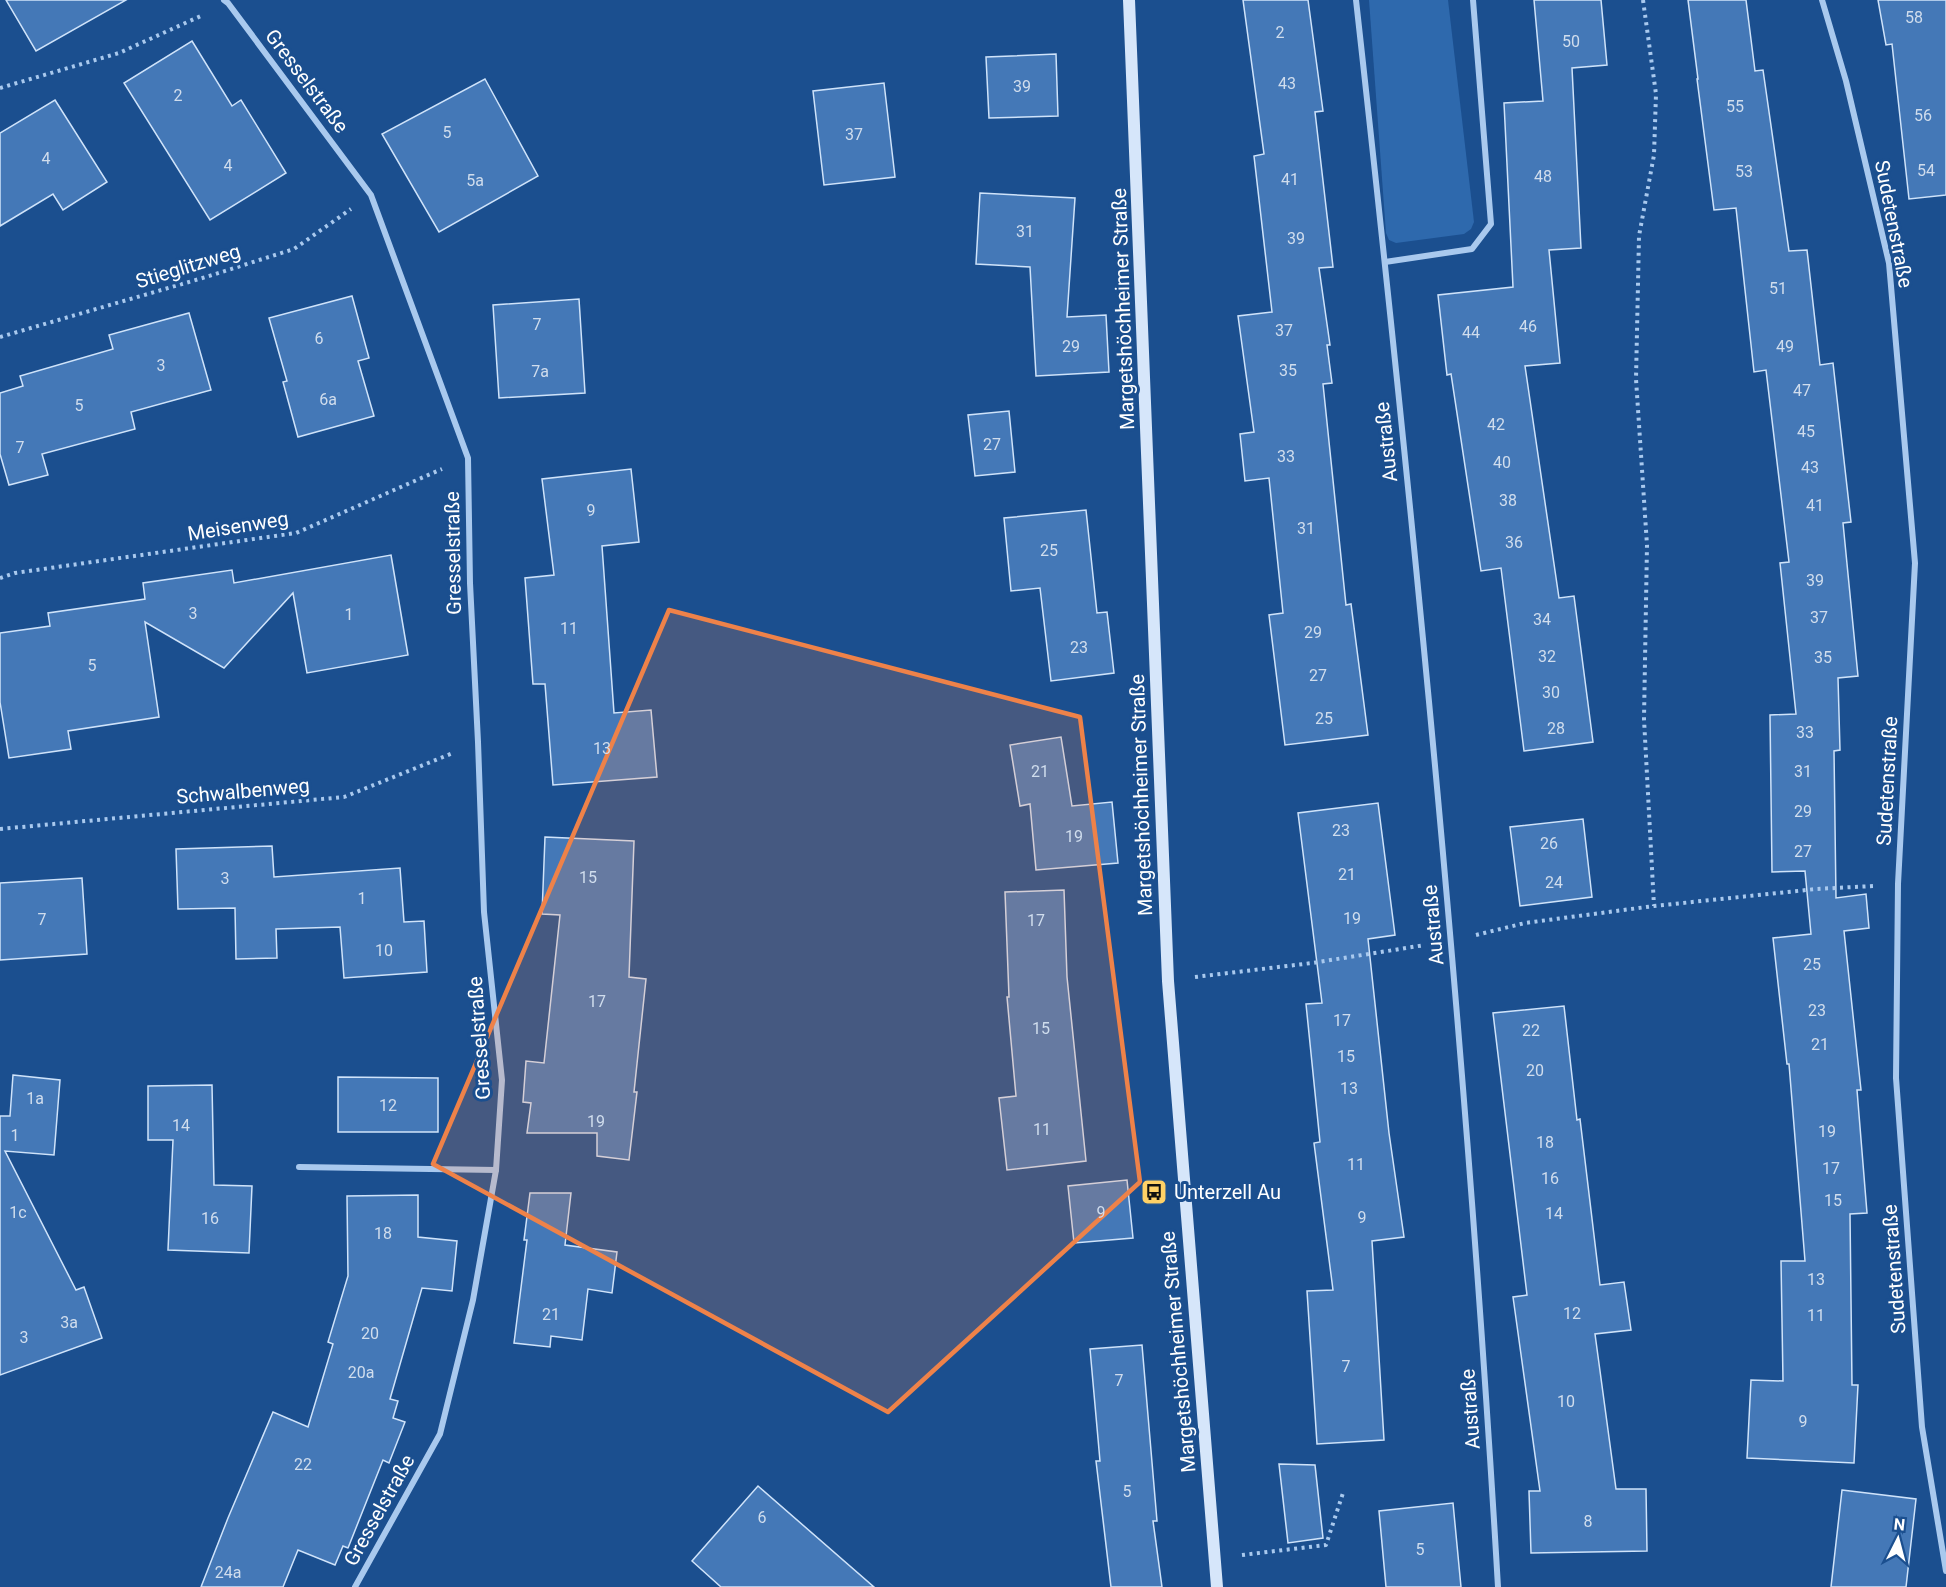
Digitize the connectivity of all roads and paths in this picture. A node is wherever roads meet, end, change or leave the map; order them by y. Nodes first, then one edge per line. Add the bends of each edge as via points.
1 (1129, 0) edge
2 (1356, 0) edge
3 (1473, 0) edge
4 (1642, 0) edge
5 (1822, 0) edge
6 (226, 2) edge
7 (0, 88) edge
8 (371, 195) junction
9 (1385, 262) junction
10 (0, 337) edge
11 (468, 458) junction
12 (0, 578) edge
13 (478, 742) junction
14 (0, 829) edge
15 (1898, 884) junction
16 (1654, 906) junction
17 (1452, 941) junction
18 (1168, 981) junction
19 (299, 1167) dead end
20 (496, 1170) junction
21 (1343, 1493) dead end
22 (1273, 1551) dead end
23 (1946, 1571) edge
24 (355, 1587) edge
25 (1217, 1587) edge
26 (1498, 1587) edge

1 - 18 street, Margetshöchheimer Straße
2 - 9 street, Austraße
3 - 9 street via 1491,224 1472,249
4 - 16 path via 1656,93 1654,156 1640,236 1636,379 1647,545 1644,719
5 - 15 street, Sudetenstraße via 1846,81 1889,262 1915,563
6 - 7 path via 119,53
6 - 8 street, Gresselstraße
8 - 10 path, Stieglitzweg via 294,249
8 - 11 street, Gresselstraße
9 - 17 street, Austraße
11 - 12 path, Meisenweg via 296,533
11 - 13 street, Gresselstraße
13 - 14 path, Schwalbenweg via 344,797
13 - 20 street, Gresselstraße via 484,912 502,1080
15 - 16 path via 1816,888
15 - 23 street, Sudetenstraße via 1896,1078 1922,1427
16 - 17 path via 1525,923
17 - 18 path
17 - 26 street, Austraße
18 - 25 street, Margetshöchheimer Straße
19 - 20 street
20 - 24 street, Gresselstraße via 473,1300 440,1434
21 - 22 path via 1326,1545

